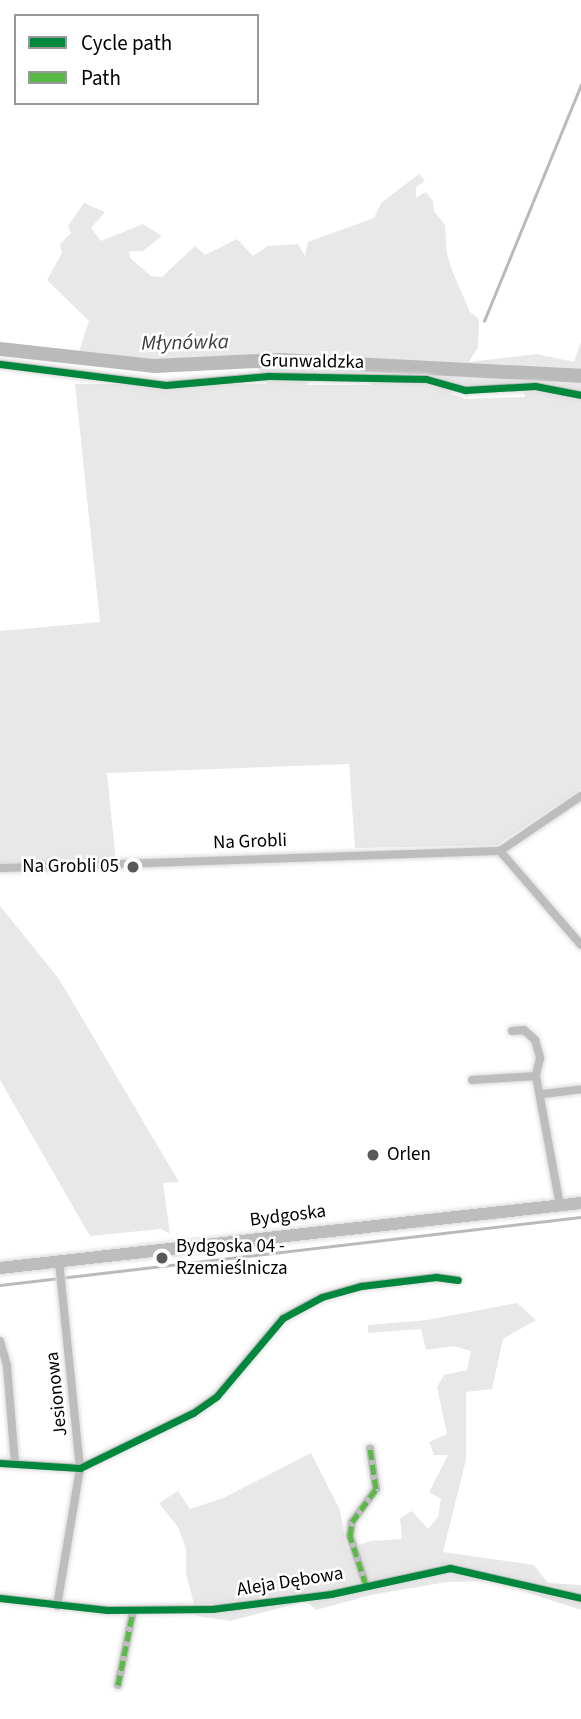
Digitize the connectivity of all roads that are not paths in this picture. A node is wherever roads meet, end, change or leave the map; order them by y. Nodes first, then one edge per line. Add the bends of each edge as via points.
1 (0, 364) edge
2 (581, 395) edge
3 (581, 796) edge
4 (500, 851) junction
5 (0, 868) edge
6 (581, 945) edge
7 (512, 1031) dead end
8 (536, 1076) junction
9 (472, 1080) dead end
10 (581, 1089) edge
11 (543, 1094) junction
12 (581, 1203) edge
13 (560, 1205) junction
14 (59, 1262) junction
15 (0, 1268) edge
16 (458, 1280) dead end
17 (0, 1342) edge
18 (370, 1448) dead end
19 (0, 1463) edge
20 (15, 1464) junction
21 (80, 1468) junction
22 (366, 1584) junction
23 (0, 1598) edge
24 (581, 1598) edge
25 (57, 1606) junction
26 (133, 1611) junction
27 (118, 1685) dead end

1 - 2 street, Grunwaldzka via 166,384 269,376 426,379 465,390 535,386
3 - 4 street
4 - 5 street, Na Grobli
4 - 6 street
7 - 8 street via 524,1030 535,1040 540,1058
8 - 9 street
8 - 11 street
10 - 11 street
11 - 13 street
12 - 13 main road, Bydgoska
13 - 14 main road, Bydgoska
14 - 15 main road, Bydgoska
14 - 21 street, Jesionowa
16 - 21 street via 436,1277 361,1286 302,1306 283,1318 206,1405
17 - 20 street via 7,1366
18 - 22 street via 376,1489 352,1522 350,1536
19 - 20 street
20 - 21 street
21 - 25 street, Jesionowa
22 - 24 street, Aleja Dębowa via 450,1568
22 - 26 street, Aleja Dębowa via 331,1594 212,1609
23 - 25 street, Aleja Dębowa
25 - 26 street, Aleja Dębowa
26 - 27 street

